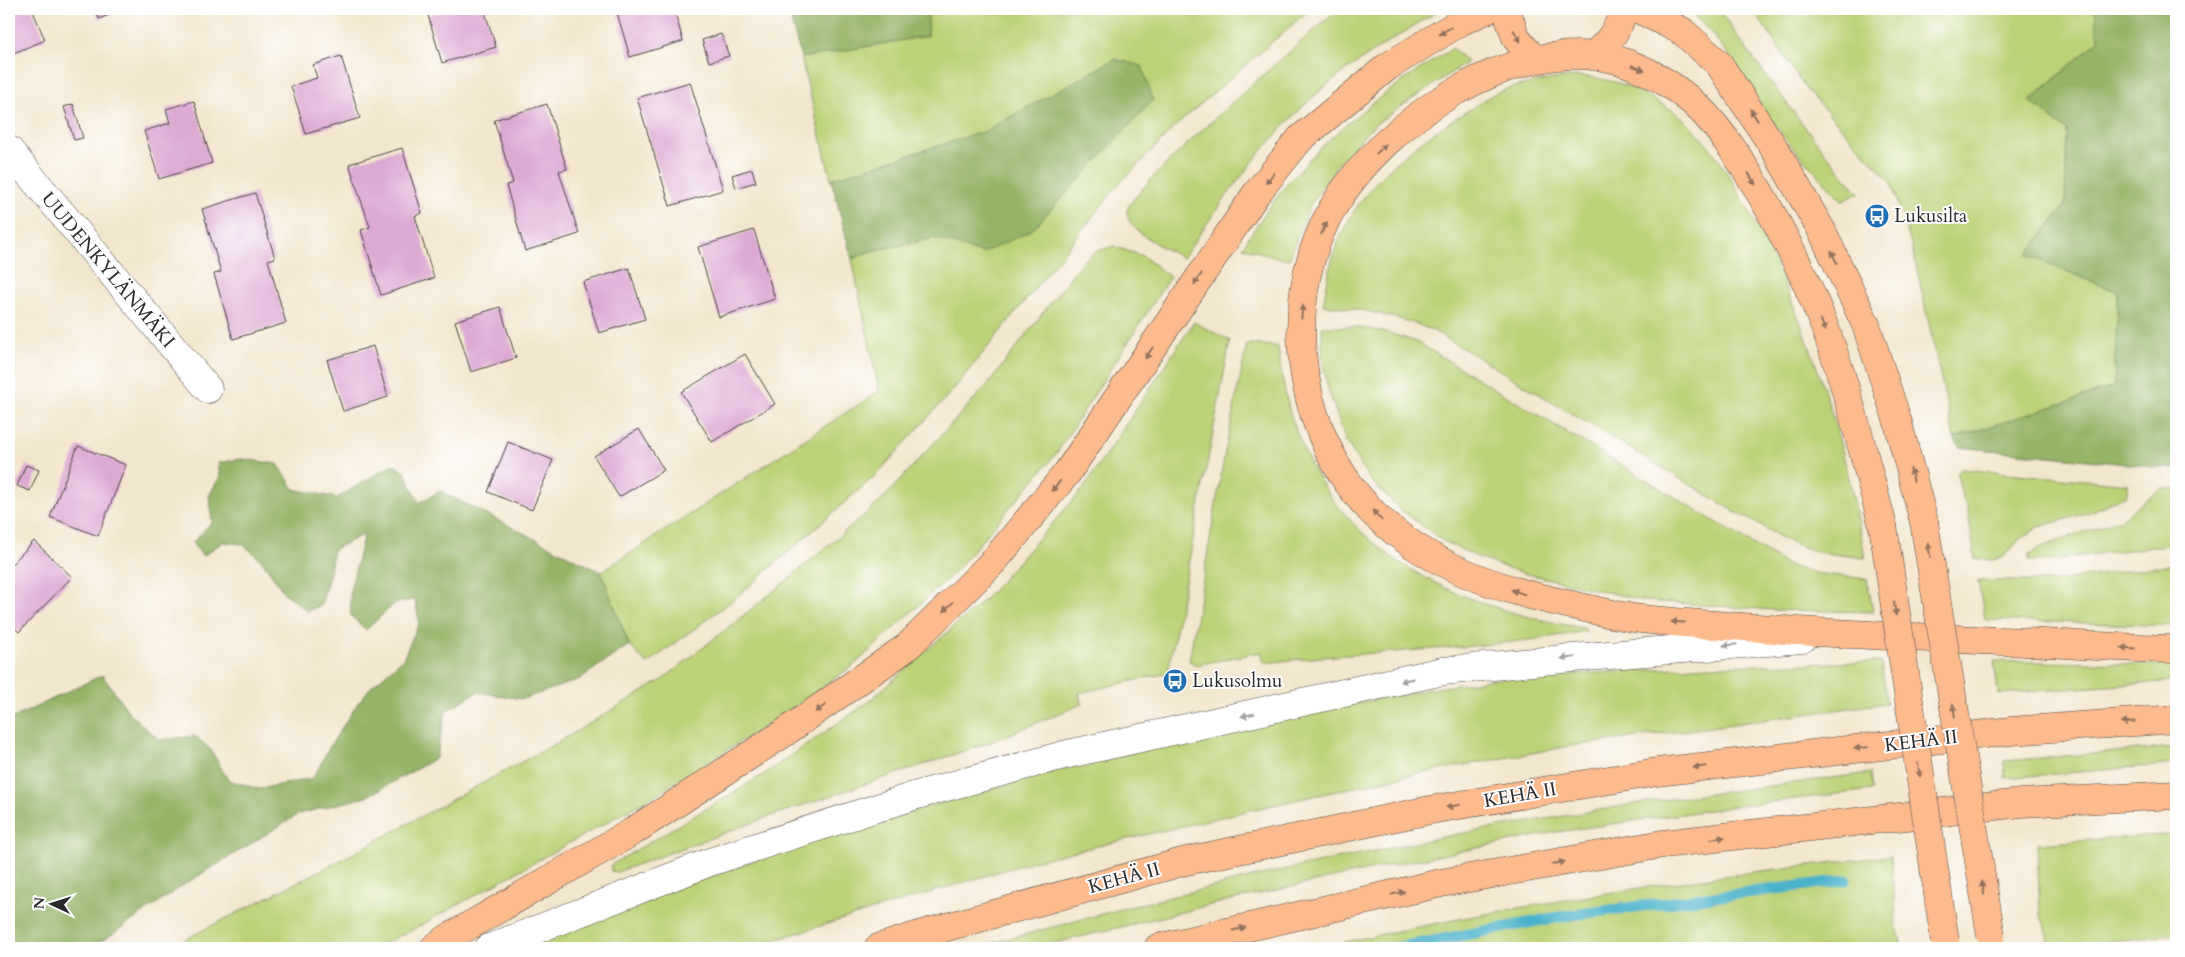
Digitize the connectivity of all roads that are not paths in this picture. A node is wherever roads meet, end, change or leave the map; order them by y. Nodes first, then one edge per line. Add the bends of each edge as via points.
1 (1488, 9) edge
2 (1506, 9) edge
3 (1624, 9) edge
4 (1638, 9) edge
5 (1592, 56) junction
6 (1534, 59) junction
7 (9, 150) edge
8 (208, 389) dead end
9 (1848, 635) junction
10 (2176, 649) edge
11 (2176, 719) edge
12 (2176, 795) edge
13 (1991, 942) edge
14 (1945, 945) edge
15 (434, 948) edge
16 (489, 948) edge
17 (878, 948) edge
18 (1158, 948) edge

1 -> 15 highway via 1386,67 1300,140 1256,194 1067,473 993,562 907,647 781,735 632,832
2 -> 6 highway via 1516,38
3 - 5 highway via 1610,42
13 -> 4 highway, bridge via 1924,522 1897,419 1866,325 1822,231 1750,109 1719,64 1682,31
5 - 6 highway
5 -> 14 highway, bridge via 1642,69 1673,87 1721,133 1787,240 1825,329 1883,526
9 -> 6 highway via 1636,619 1525,594 1450,566 1383,521 1340,469 1309,395 1300,324 1307,273 1332,210 1348,185 1387,142 1432,106 1464,87
7 - 8 street, UUDENKYLÄNMÄKI
10 -> 9 highway
9 -> 16 street via 1443,672 1064,754 917,795 710,862
11 -> 17 highway, KEHÄ II via 2010,731 1667,771 1430,810 1186,861
18 -> 12 highway via 1441,883 1663,844 2021,803

